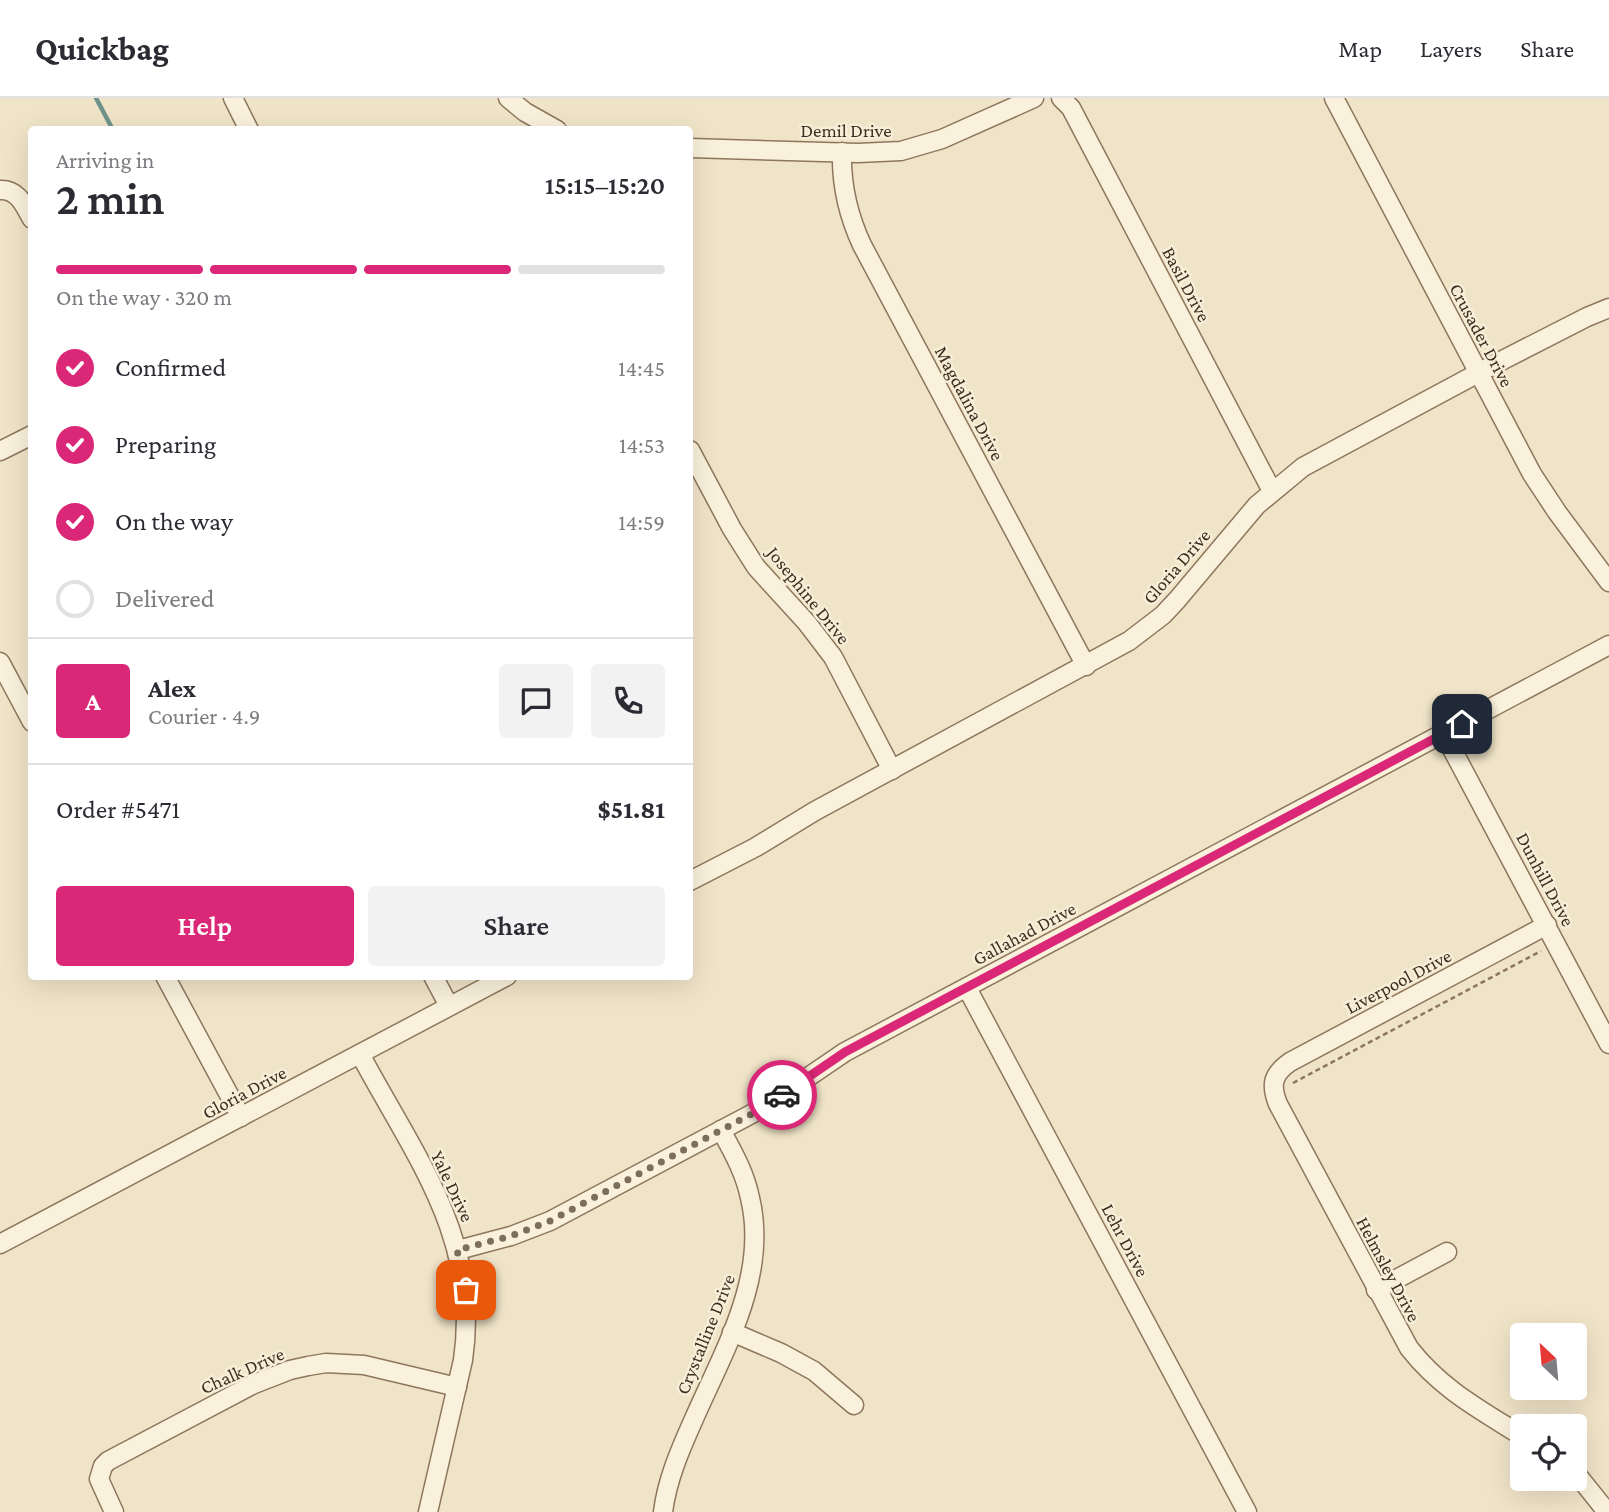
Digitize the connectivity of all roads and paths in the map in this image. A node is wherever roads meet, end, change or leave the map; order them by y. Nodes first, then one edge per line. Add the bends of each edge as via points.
1 (233, 98) edge
2 (508, 98) edge
3 (1034, 98) edge
4 (1061, 98) edge
5 (1334, 98) edge
6 (248, 126) edge
7 (550, 126) edge
8 (693, 148) edge
9 (842, 152) junction
10 (4, 190) edge
11 (28, 212) edge
12 (1609, 308) edge
13 (1478, 373) junction
14 (28, 437) edge
15 (0, 451) edge
16 (693, 456) edge
17 (1272, 491) junction
18 (1609, 582) edge
19 (1609, 645) edge
20 (0, 662) edge
21 (1086, 666) junction
22 (28, 714) edge
23 (1444, 734) junction
24 (892, 770) junction
25 (693, 879) edge
26 (1547, 925) junction
27 (1546, 948) dead end
28 (167, 980) edge
29 (435, 980) edge
30 (499, 980) edge
31 (967, 988) junction
32 (449, 1006) junction
33 (1609, 1044) edge
34 (360, 1054) junction
35 (1281, 1082) junction
36 (241, 1117) junction
37 (721, 1130) junction
38 (0, 1244) edge
39 (457, 1250) junction
40 (1447, 1252) dead end
41 (1376, 1290) junction
42 (732, 1332) junction
43 (457, 1387) junction
44 (854, 1405) dead end
45 (1510, 1429) edge
46 (1587, 1487) edge
47 (114, 1512) edge
48 (428, 1512) edge
49 (663, 1512) edge
50 (1247, 1512) edge
51 (1608, 1512) edge

1 - 6 street
2 - 7 street
3 - 9 street, Demil Drive via 922,145 891,152
4 - 17 street, Basil Drive via 1070,107
5 - 13 street, Crusader Drive
8 - 9 street, Demil Drive
9 - 21 street, Magdalina Drive via 844,192 862,245
10 - 11 street via 20,199
12 - 13 street, Gloria Drive
13 - 17 street, Gloria Drive via 1321,456
13 - 18 street, Crusader Drive via 1544,494
14 - 15 street
16 - 24 street, Josephine Drive via 756,567 833,657
17 - 21 street, Gloria Drive via 1163,615
19 - 23 street, Gallahad Drive
20 - 22 street
21 - 24 street, Gloria Drive
23 - 26 street, Dunhill Drive
23 - 31 street, Gallahad Drive
24 - 25 street, Gloria Drive
26 - 33 street, Dunhill Drive
26 - 35 street, Liverpool Drive via 1290,1062 1280,1069
27 - 35 path
28 - 36 street
29 - 32 street
30 - 32 street, Gloria Drive
31 - 37 street, Gallahad Drive via 845,1052 777,1099
31 - 50 street, Lehr Drive
32 - 34 street, Gloria Drive
34 - 36 street, Gloria Drive
34 - 39 street, Yale Drive via 439,1200
35 - 41 street, Helmsley Drive via 1274,1093 1278,1104
36 - 38 street, Gloria Drive
37 - 39 street, Gallahad Drive via 550,1221
37 - 42 street, Crystalline Drive via 745,1179 754,1215 752,1271
39 - 43 street, Yale Drive via 464,1278 467,1337
40 - 41 street
41 - 45 street, Helmsley Drive via 1409,1348 1435,1378
42 - 44 street via 814,1371
42 - 49 street, Crystalline Drive via 674,1466
43 - 47 street, Chalk Drive via 363,1365 326,1363 290,1370 254,1384 103,1466 101,1486
43 - 48 street, Yale Drive
46 - 51 street

